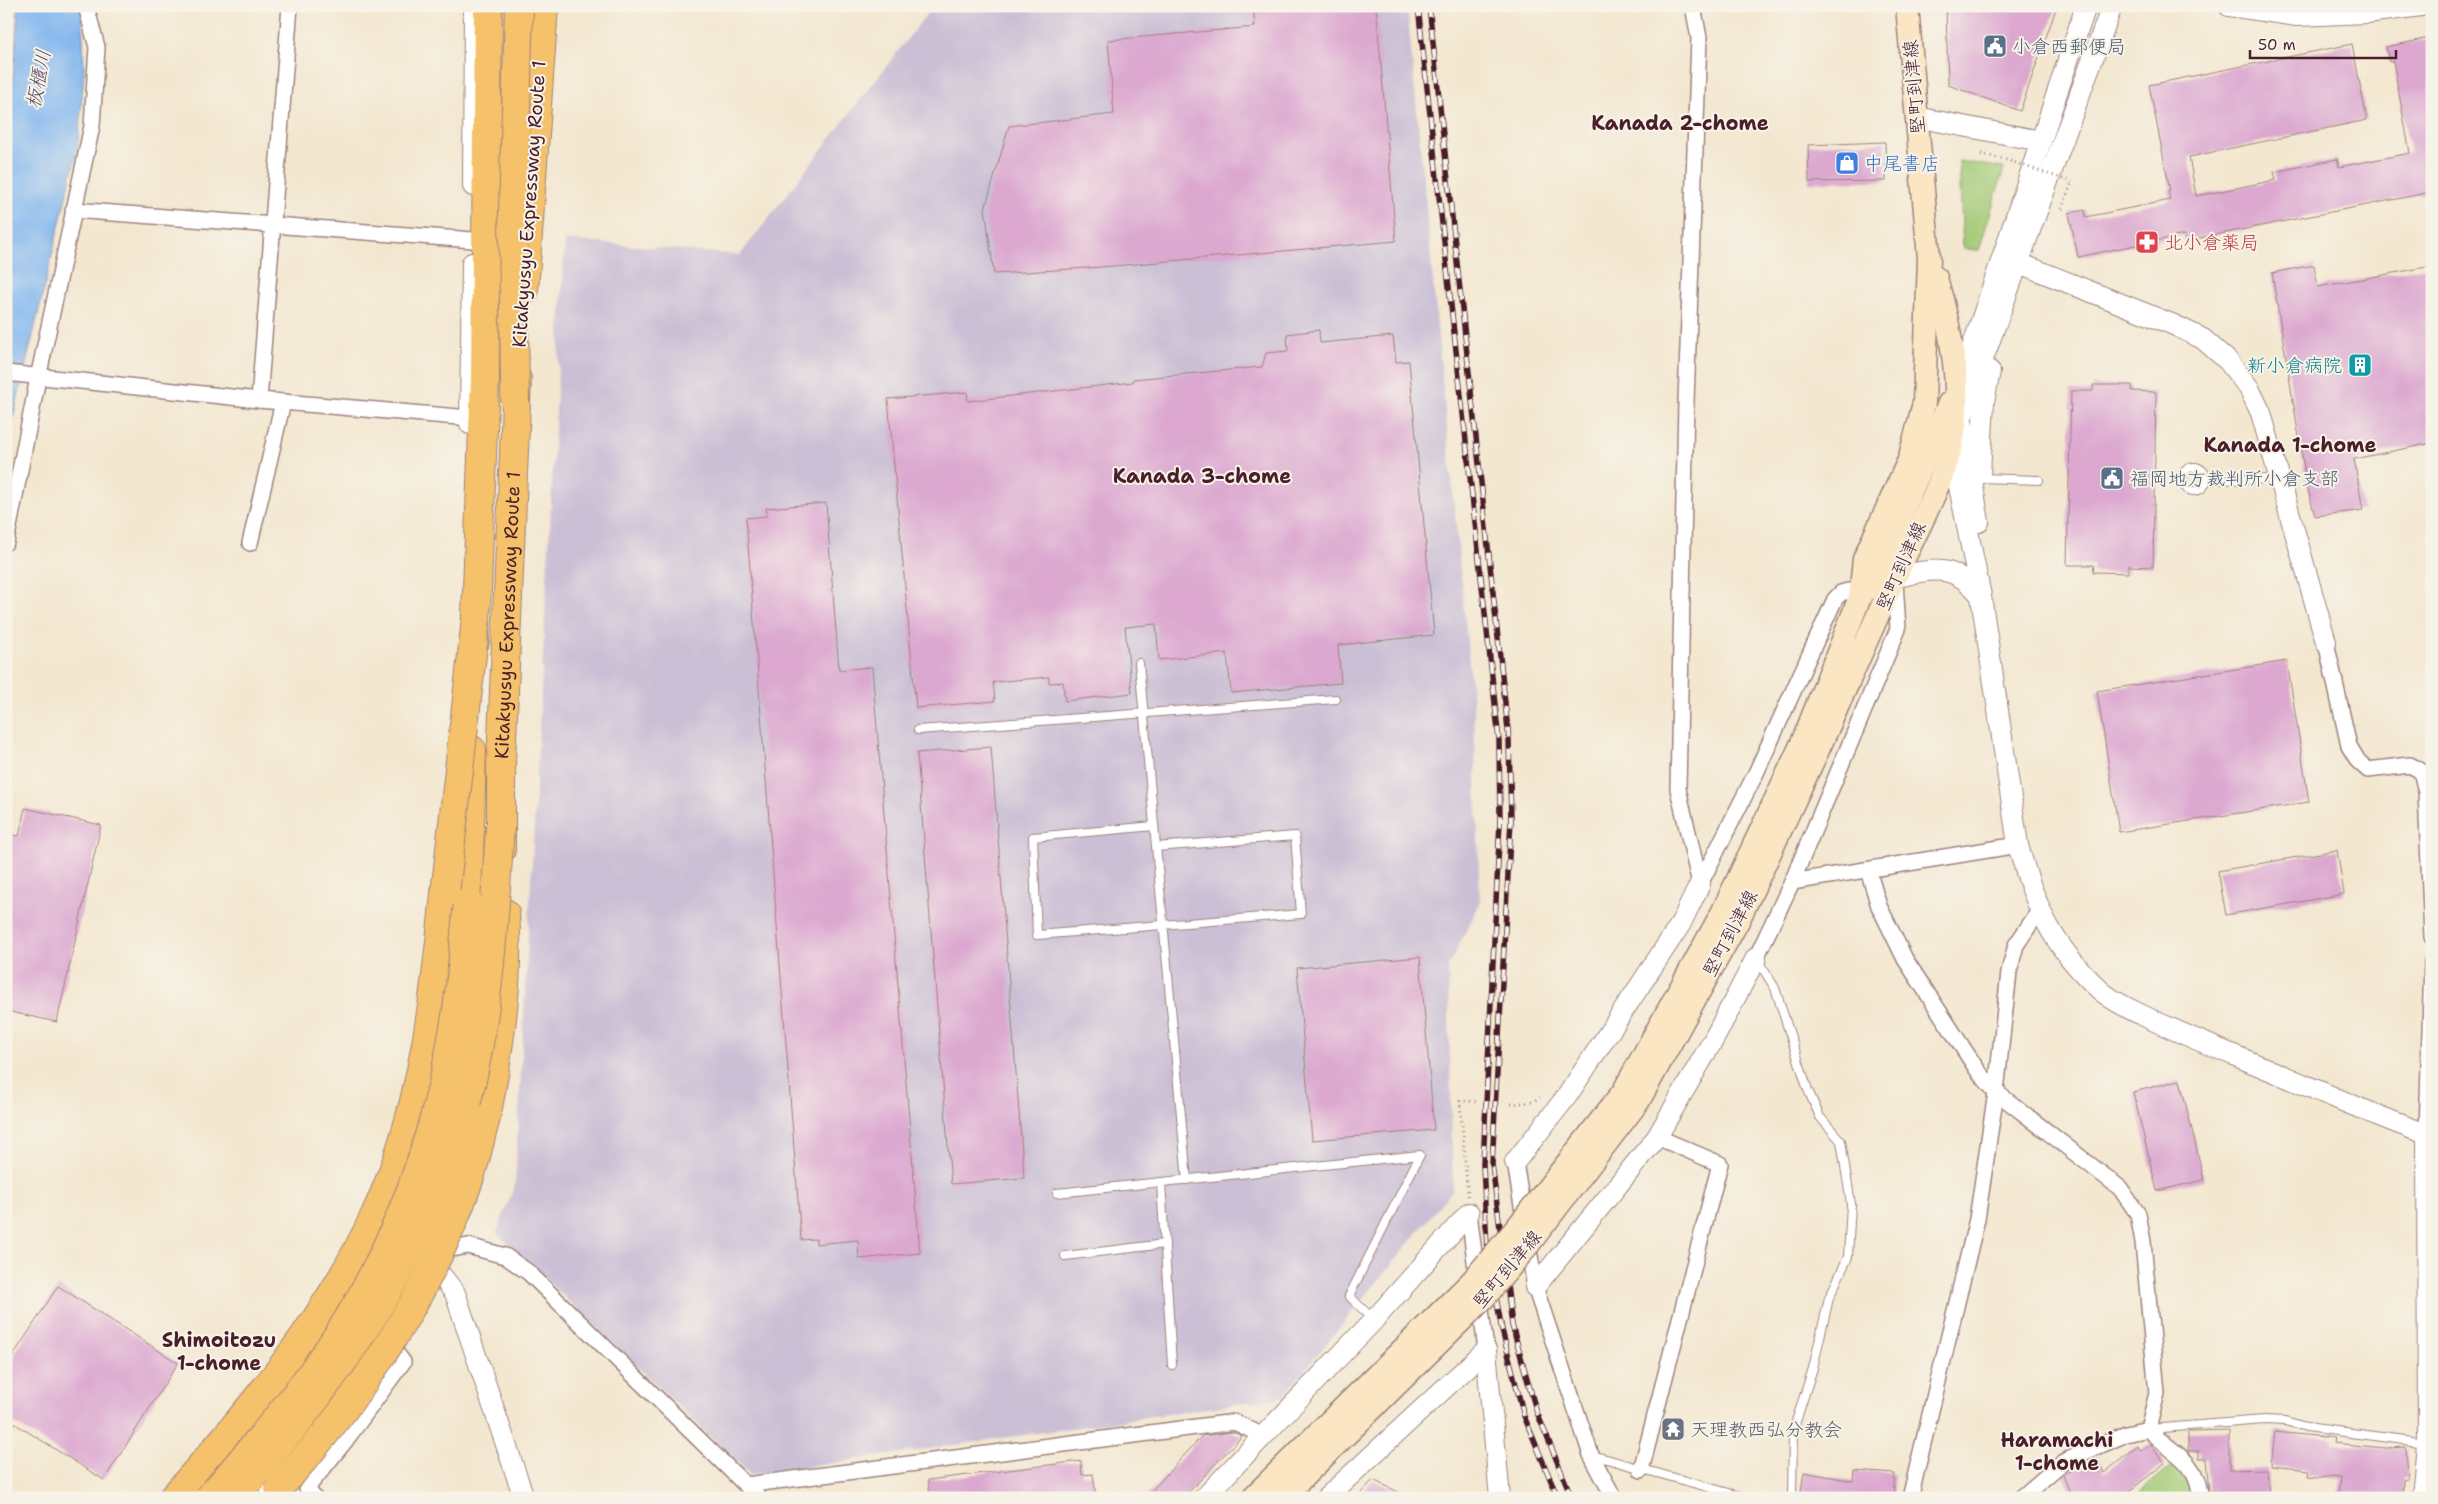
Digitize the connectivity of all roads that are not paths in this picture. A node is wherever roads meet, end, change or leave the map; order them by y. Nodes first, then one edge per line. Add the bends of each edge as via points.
1 (86, 6) edge
2 (290, 6) edge
3 (474, 6) edge
4 (488, 6) edge
5 (510, 6) edge
6 (519, 6) edge
7 (533, 6) edge
8 (544, 6) edge
9 (1693, 6) edge
10 (1907, 6) edge
11 (2086, 6) edge
12 (2112, 6) edge
13 (2229, 6) edge
14 (2421, 6) edge
15 (1916, 117) junction
16 (2041, 141) junction
17 (73, 210) junction
18 (273, 224) junction
19 (473, 240) junction
20 (1929, 258) junction
21 (2019, 263) junction
22 (1929, 316) junction
23 (1999, 320) junction
24 (1961, 350) junction
25 (6, 373) edge
26 (32, 377) junction
27 (485, 378) junction
28 (1956, 387) junction
29 (259, 400) junction
30 (283, 402) junction
31 (515, 402) junction
32 (1954, 416) junction
33 (470, 418) junction
34 (1960, 452) junction
35 (1925, 462) junction
36 (1980, 478) junction
37 (2280, 479) junction
38 (2038, 480) dead end
39 (2205, 480) dead end
40 (1979, 522) junction
41 (6, 542) edge
42 (250, 543) dead end
43 (1895, 578) junction
44 (1981, 596) junction
45 (1860, 597) junction
46 (476, 619) junction
47 (2326, 642) joint
48 (1139, 663) dead end
49 (1336, 699) dead end
50 (1144, 713) junction
51 (918, 730) dead end
52 (1810, 746) junction
53 (2429, 792) edge
54 (1154, 826) junction
55 (500, 827) junction
56 (2018, 845) junction
57 (1156, 848) junction
58 (1868, 870) junction
59 (1792, 882) junction
60 (1700, 884) junction
61 (2039, 911) junction
62 (1163, 925) junction
63 (2432, 937) edge
64 (1756, 958) junction
65 (2432, 961) edge
66 (1996, 1092) junction
67 (2430, 1135) edge
68 (1657, 1137) junction
69 (1515, 1162) joint
70 (1187, 1180) junction
71 (1162, 1182) junction
72 (1057, 1193) dead end
73 (1469, 1213) joint
74 (390, 1220) junction
75 (1165, 1244) junction
76 (425, 1254) junction
77 (1065, 1256) dead end
78 (1535, 1287) junction
79 (1374, 1320) junction
80 (380, 1332) junction
81 (1486, 1350) junction
82 (1172, 1365) dead end
83 (2148, 1429) junction
84 (1263, 1436) junction
85 (2428, 1443) junction
86 (1591, 1455) junction
87 (1641, 1470) junction
88 (2427, 1486) edge
89 (743, 1491) edge
90 (274, 1493) edge
91 (2200, 1494) dead end
92 (173, 1498) edge
93 (184, 1498) edge
94 (208, 1498) edge
95 (234, 1498) edge
96 (254, 1498) edge
97 (314, 1498) edge
98 (524, 1498) edge
99 (759, 1498) edge
100 (1204, 1498) edge
101 (1252, 1498) edge
102 (1282, 1498) edge
103 (1326, 1498) edge
104 (1500, 1498) edge
105 (1614, 1498) edge
106 (1747, 1498) edge
107 (1792, 1498) edge
108 (1910, 1498) edge
109 (2021, 1498) edge

1 - 17 street via 97,47 92,126
2 - 18 street
3 - 19 street
4 - 27 highway, Kitakyusyu Expressway Route 1
5 - 27 highway, Kitakyusyu Expressway Route 1
6 - 31 highway, Kitakyusyu Expressway Route 1, bridge via 513,211
7 - 76 street via 509,334 488,888 468,1073
8 - 31 highway, Kitakyusyu Expressway Route 1, bridge
9 - 60 street via 1699,38 1686,402 1678,789
10 - 15 main road, 堅町到津線
11 - 16 street
12 - 21 street
13 - 14 street via 2297,16 2367,13
15 - 16 street
15 - 20 main road, 堅町到津線
16 - 24 street
17 - 18 street
17 - 26 street
18 - 19 street
18 - 29 street
19 - 33 street
20 - 22 main road, 堅町到津線
20 - 24 main road, 堅町到津線
21 - 23 street
21 - 37 street via 2203,339 2228,361 2249,388 2261,413
22 - 24 main road via 1936,334
22 - 32 main road
22 - 45 main road, 堅町到津線 via 1924,403 1919,429 1909,460 1864,559
23 - 24 street via 1991,332
23 - 32 street
23 - 36 street via 1984,402
24 - 28 main road, 堅町到津線
25 - 26 street
26 - 29 street
26 - 41 street
27 - 46 highway, Kitakyusyu Expressway Route 1
28 - 32 main road
28 - 34 main road, 堅町到津線
29 - 30 street
30 - 33 street
30 - 42 street
31 - 55 highway, Kitakyusyu Expressway Route 1
32 - 34 main road
32 - 35 main road
33 - 74 street via 454,926 435,1072 411,1162
34 - 35 main road via 1938,450
34 - 40 street
34 - 43 main road, 堅町到津線 via 1927,509
34 - 44 street
35 - 45 main road via 1876,572
36 - 38 lane
36 - 40 street
37 - 39 lane
37 - 47 street
40 - 44 street
43 - 44 street via 1944,570 1966,580
43 - 52 main road, 堅町到津線
43 - 59 street via 1898,629
44 - 56 street
45 - 52 main road, 堅町到津線
45 - 60 street via 1848,591 1836,599 1756,773
46 - 92 highway, bridge via 437,970 415,1096 397,1157 375,1216 346,1272 285,1366
46 - 94 highway, bridge via 468,901 455,1021 445,1076 415,1180 394,1233 338,1335 283,1410
47 - 53 street via 2349,746 2358,761 2368,770 2410,765 2421,771
48 - 50 lane
49 - 50 lane
50 - 51 lane
50 - 54 lane
52 - 101 main road, 堅町到津線, bridge via 1623,1092 1472,1281
52 - 102 main road, 堅町到津線, bridge via 1738,921 1638,1102 1484,1298
53 - 63 street
54 - 57 lane
54 - 62 lane via 1033,837 1037,935
55 - 90 highway, bridge via 506,917 504,1005 486,1118 469,1179 445,1240 399,1330 336,1421
55 - 95 highway, bridge via 488,987 479,1044 454,1149 416,1240 387,1294 316,1401
56 - 58 street
56 - 61 street
57 - 62 lane
57 - 62 lane via 1295,836 1301,914
58 - 59 street
58 - 66 street via 1878,906 1905,959 1978,1071
59 - 64 street
60 - 69 street via 1680,925 1576,1083
61 - 66 street via 2016,945 2008,972
61 - 67 street via 2058,944 2079,969 2119,1004 2171,1029
62 - 70 lane
64 - 68 street
64 - 107 lane via 1775,988 1820,1117 1841,1141 1851,1204 1848,1257 1829,1298 1813,1368 1793,1431
65 - 67 street
66 - 83 street via 2120,1188 2138,1214 2144,1242 2157,1393
66 - 108 street via 1977,1219
67 - 85 street
68 - 78 street
68 - 87 street via 1720,1164
69 - 78 street
70 - 71 lane
70 - 79 lane via 1420,1155 1349,1296
71 - 72 lane
71 - 75 lane
73 - 79 street
73 - 81 street
74 - 76 street
74 - 93 street via 360,1276 287,1386
75 - 77 lane
75 - 82 lane
76 - 80 street via 401,1301
76 - 89 street via 468,1246 505,1256 528,1272
76 - 98 street via 455,1292
78 - 86 street
79 - 84 street
80 - 96 street via 324,1412
80 - 97 street via 403,1362 307,1488
81 - 103 street
81 - 104 street
83 - 85 lane via 2285,1421 2306,1427
83 - 91 street via 2190,1465 2196,1474
83 - 109 street via 2126,1434 2063,1462
84 - 89 street via 1235,1422
84 - 100 street
85 - 88 street
86 - 87 lane
86 - 105 street
87 - 106 lane
89 - 99 street

